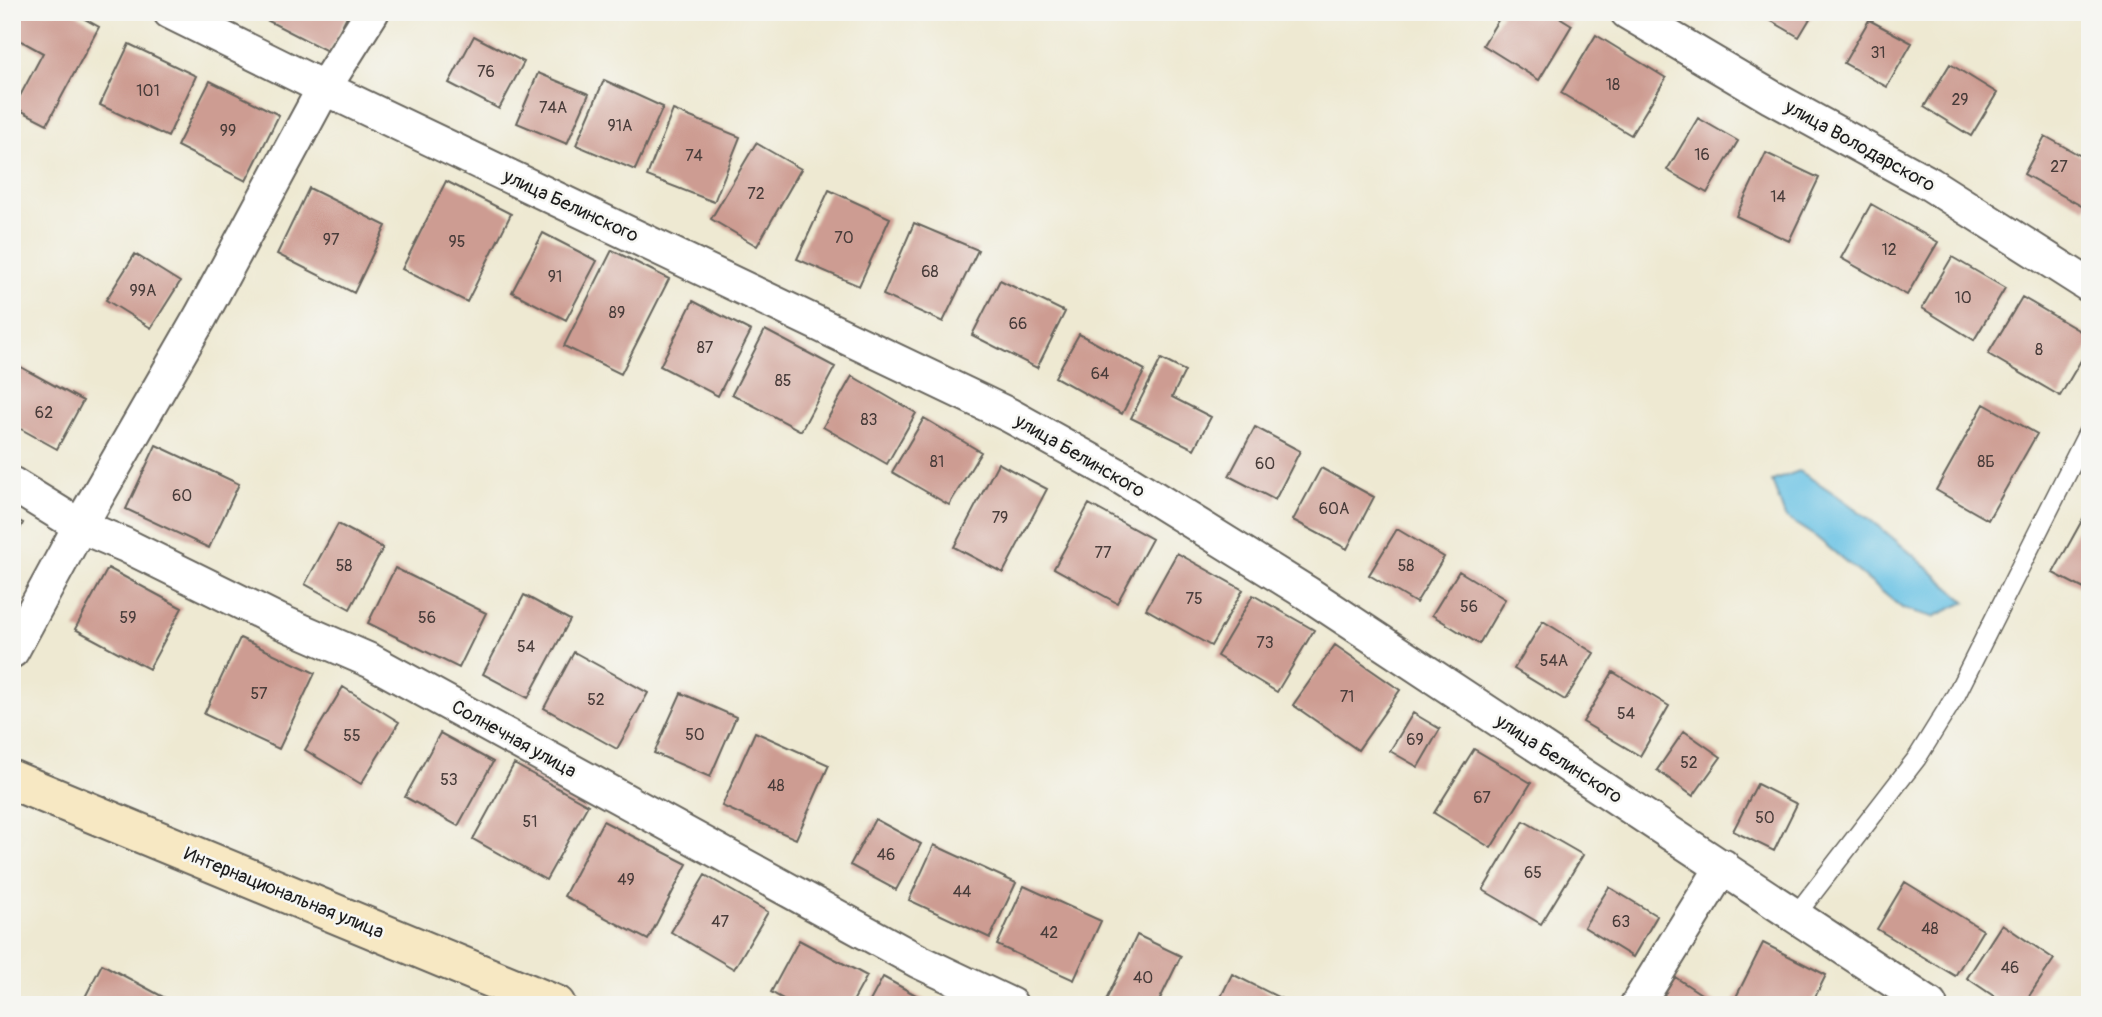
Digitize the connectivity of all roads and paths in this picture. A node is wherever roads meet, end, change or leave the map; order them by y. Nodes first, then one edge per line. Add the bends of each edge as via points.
1 (170, 12) edge
2 (372, 12) edge
3 (1627, 12) edge
4 (324, 88) junction
5 (2090, 286) edge
6 (2090, 428) edge
7 (12, 484) edge
8 (80, 526) junction
9 (12, 651) edge
10 (12, 780) edge
11 (1723, 866) junction
12 (1795, 916) junction
13 (556, 1005) edge
14 (1012, 1005) edge
15 (1637, 1005) edge
16 (1930, 1005) edge

1 - 4 street, улица Белинского
2 - 4 street
3 - 5 street, улица Володарского via 1930,184
4 - 8 street via 201,316
4 - 11 street, улица Белинского via 1009,415 1119,476 1307,593
6 - 12 lane via 1956,695 1917,758
7 - 8 street, Солнечная улица
8 - 9 street
8 - 14 street, Солнечная улица via 371,661 918,961
10 - 13 main road, Интернациональная улица
11 - 12 street, улица Белинского
11 - 15 street
12 - 16 street, улица Белинского

